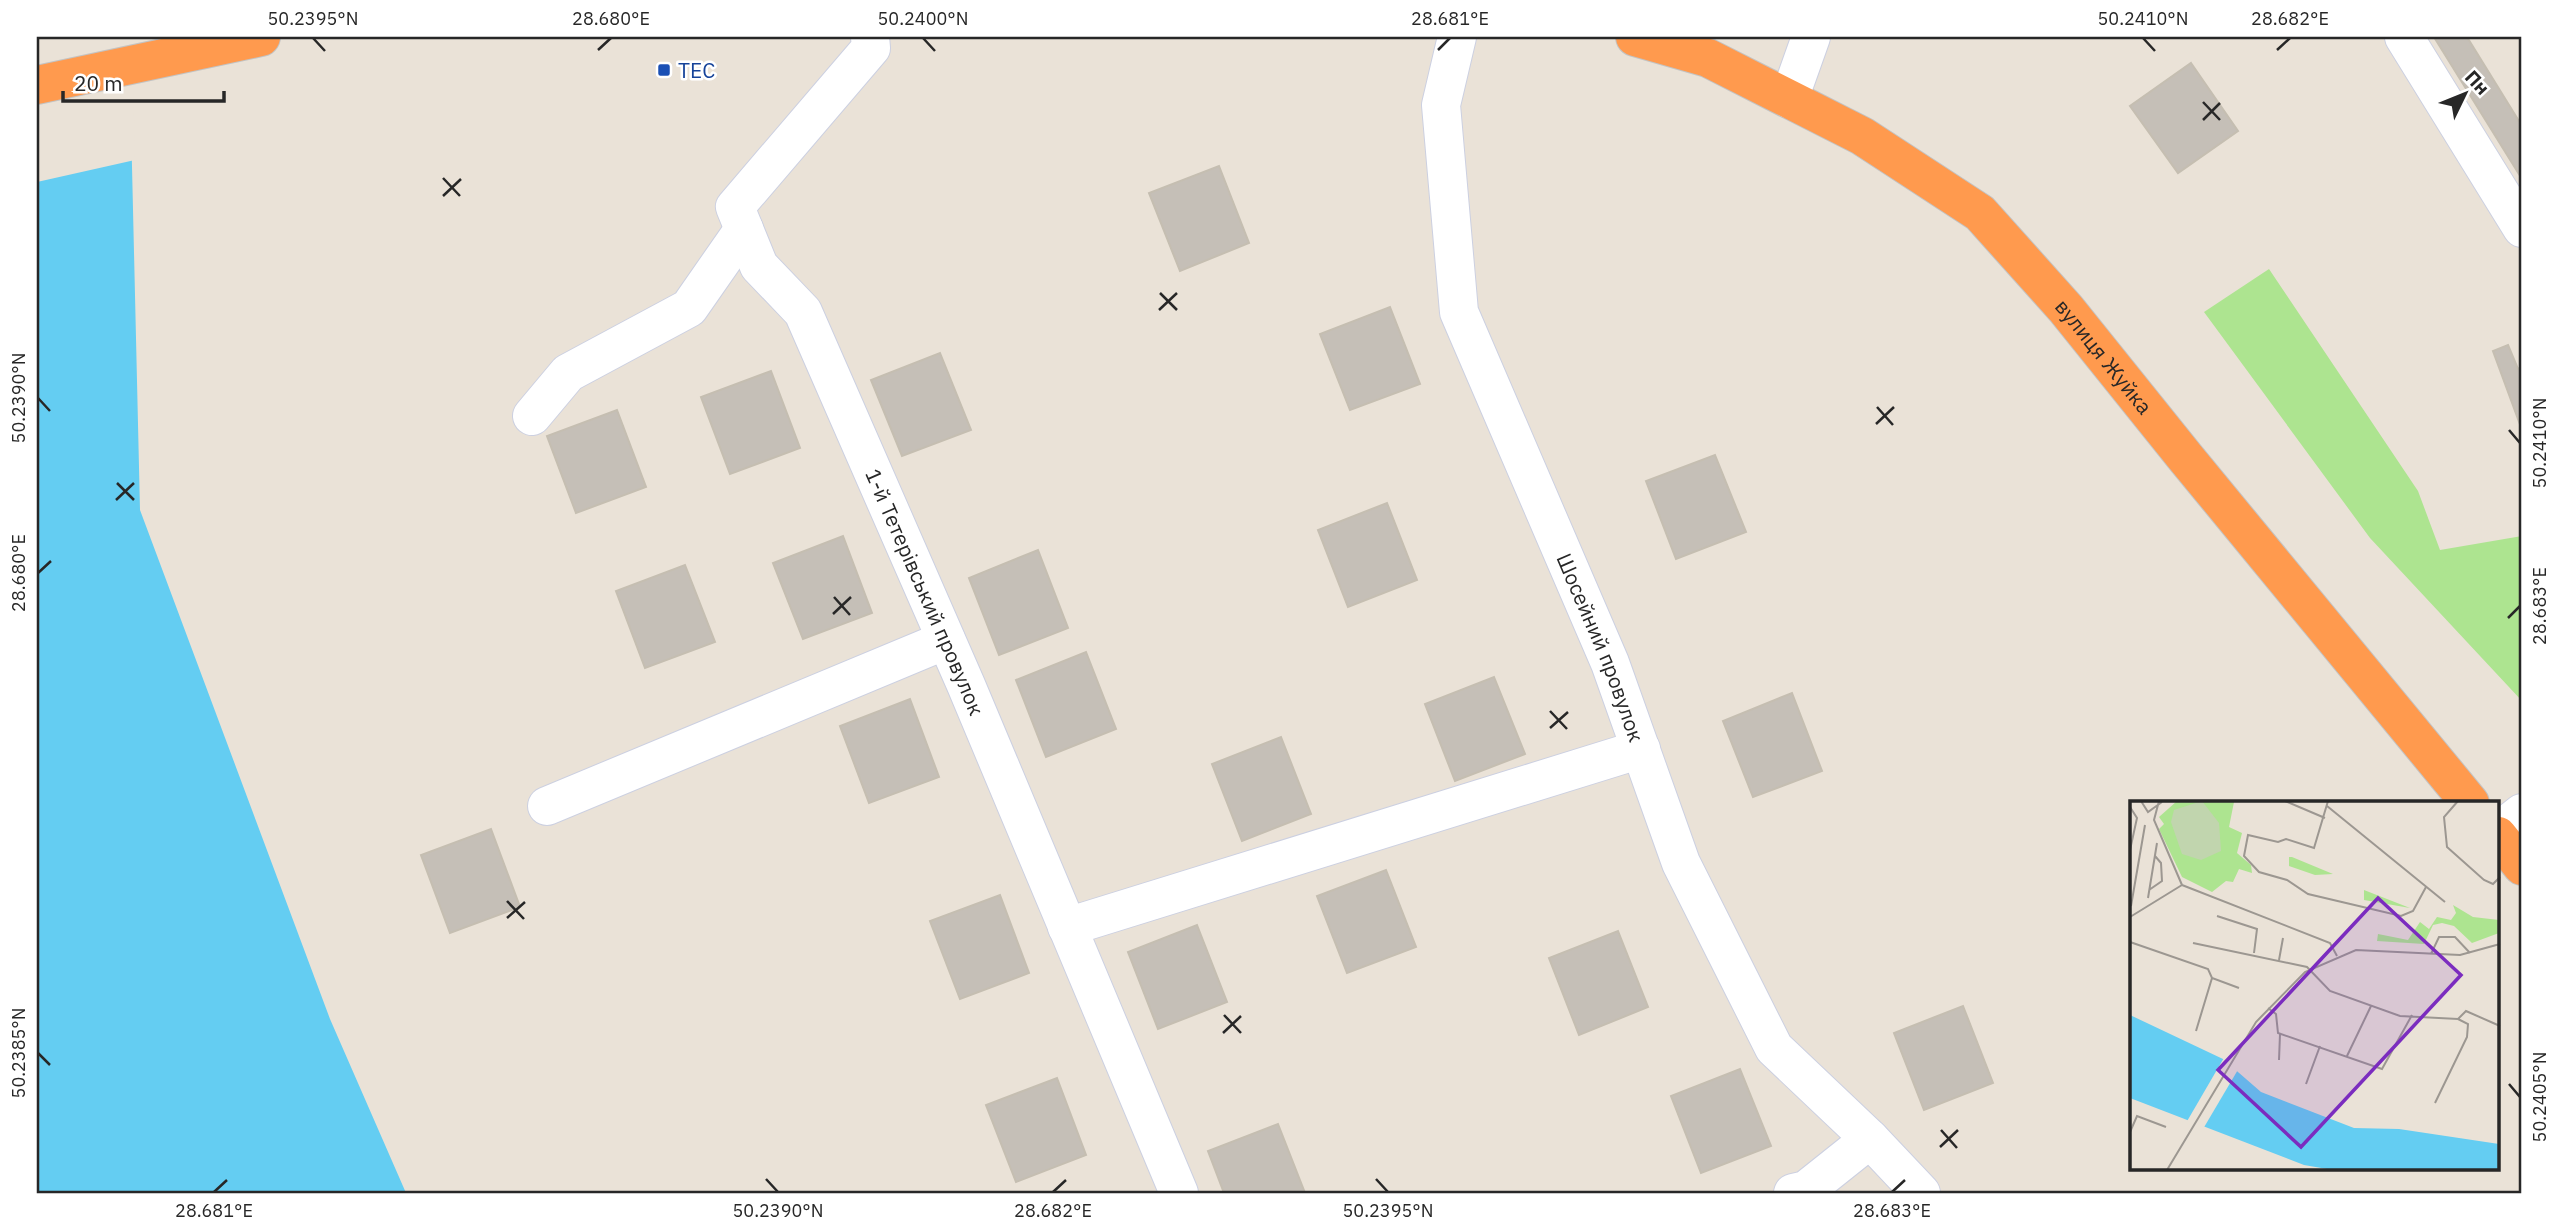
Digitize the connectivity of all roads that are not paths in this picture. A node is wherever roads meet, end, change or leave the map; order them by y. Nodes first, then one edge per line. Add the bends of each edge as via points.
1 (261, 37) edge
2 (870, 37) edge
3 (1457, 37) edge
4 (1635, 37) edge
5 (1811, 37) edge
6 (2404, 37) edge
7 (37, 85) edge
8 (1789, 99) junction
9 (2522, 228) edge
10 (744, 229) junction
11 (532, 416) dead end
12 (946, 640) junction
13 (1641, 749) junction
14 (2468, 801) edge
15 (547, 806) dead end
16 (2522, 813) edge
17 (2500, 832) edge
18 (2500, 837) edge
19 (2522, 866) edge
20 (1067, 927) junction
21 (1870, 1139) junction
22 (1179, 1193) edge
23 (1793, 1193) edge
24 (1922, 1193) edge

1 - 7 highway
2 - 10 street, 1-й Тетерівський провулок via 871,48 735,207
3 - 13 street, Шосейний провулок via 1441,105 1459,312 1610,663
4 - 8 highway, вулиця Жуйка via 1708,58
5 - 8 street
6 - 9 street
8 - 14 highway, вулиця Жуйка via 1862,136 1980,214 2066,309
10 - 11 street via 689,308 568,373
10 - 12 street, 1-й Тетерівський провулок via 759,266 803,312
12 - 15 street
12 - 20 street, 1-й Тетерівський провулок
13 - 20 street
13 - 21 street, Шосейний провулок via 1681,863 1774,1048
16 - 17 street
18 - 19 highway
20 - 22 street, 1-й Тетерівський провулок
21 - 23 street via 1806,1190
21 - 24 street, Шосейний провулок

